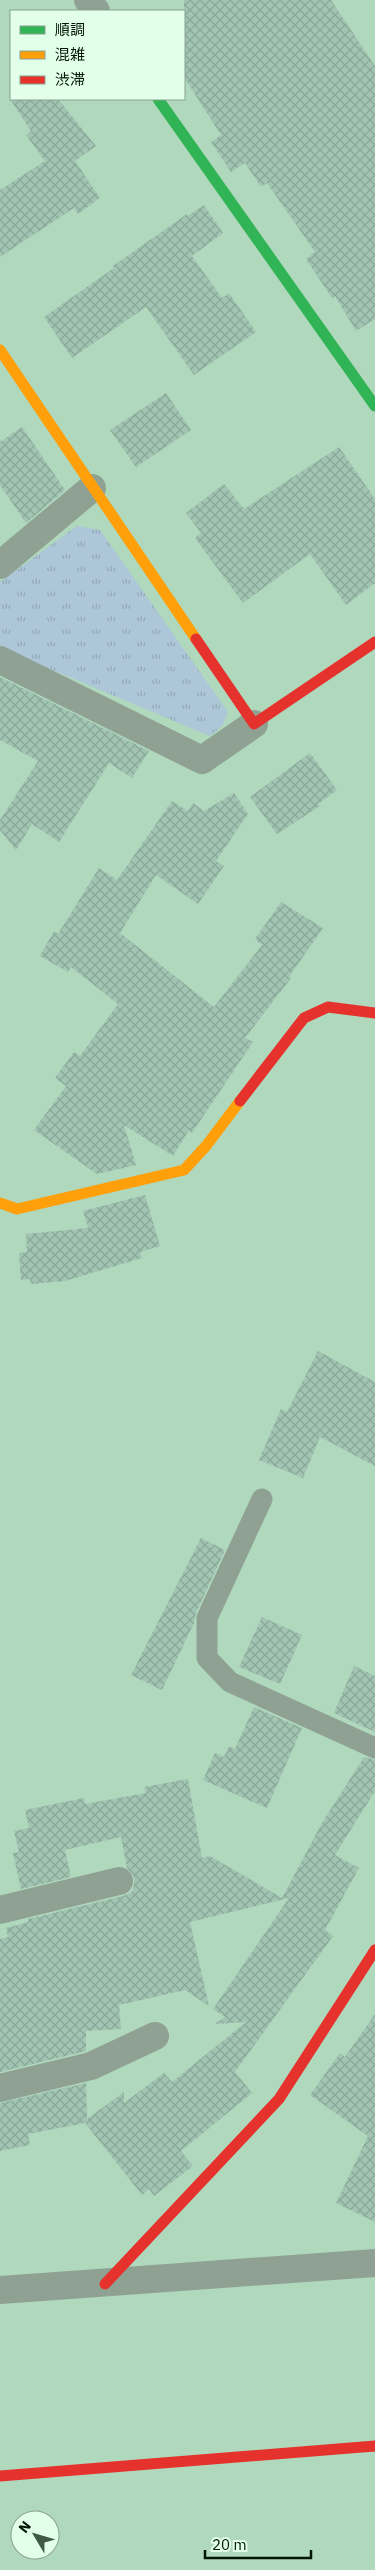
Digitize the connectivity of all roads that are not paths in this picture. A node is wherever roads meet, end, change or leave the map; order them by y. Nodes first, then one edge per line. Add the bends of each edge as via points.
1 (159, 100) edge
2 (0, 350) edge
3 (375, 406) edge
4 (92, 488) junction
5 (0, 565) edge
6 (375, 642) edge
7 (0, 660) edge
8 (254, 724) junction
9 (375, 1013) edge
10 (0, 1203) edge
11 (262, 1499) dead end
12 (375, 1748) edge
13 (120, 1881) dead end
14 (0, 1910) edge
15 (375, 1950) edge
16 (155, 2036) dead end
17 (0, 2088) edge
18 (375, 2263) edge
19 (105, 2284) junction
20 (0, 2290) edge
21 (375, 2446) edge
22 (0, 2476) edge

1 - 3 street
2 - 4 street
4 - 5 street
4 - 8 street
6 - 8 street
7 - 8 street via 202,760
9 - 10 street via 328,1007 304,1018 184,1170 17,1209
11 - 12 lane via 207,1618 207,1658 230,1682
13 - 14 street
15 - 19 street via 279,2099
16 - 17 street via 91,2066
18 - 19 street
19 - 20 street
21 - 22 street

